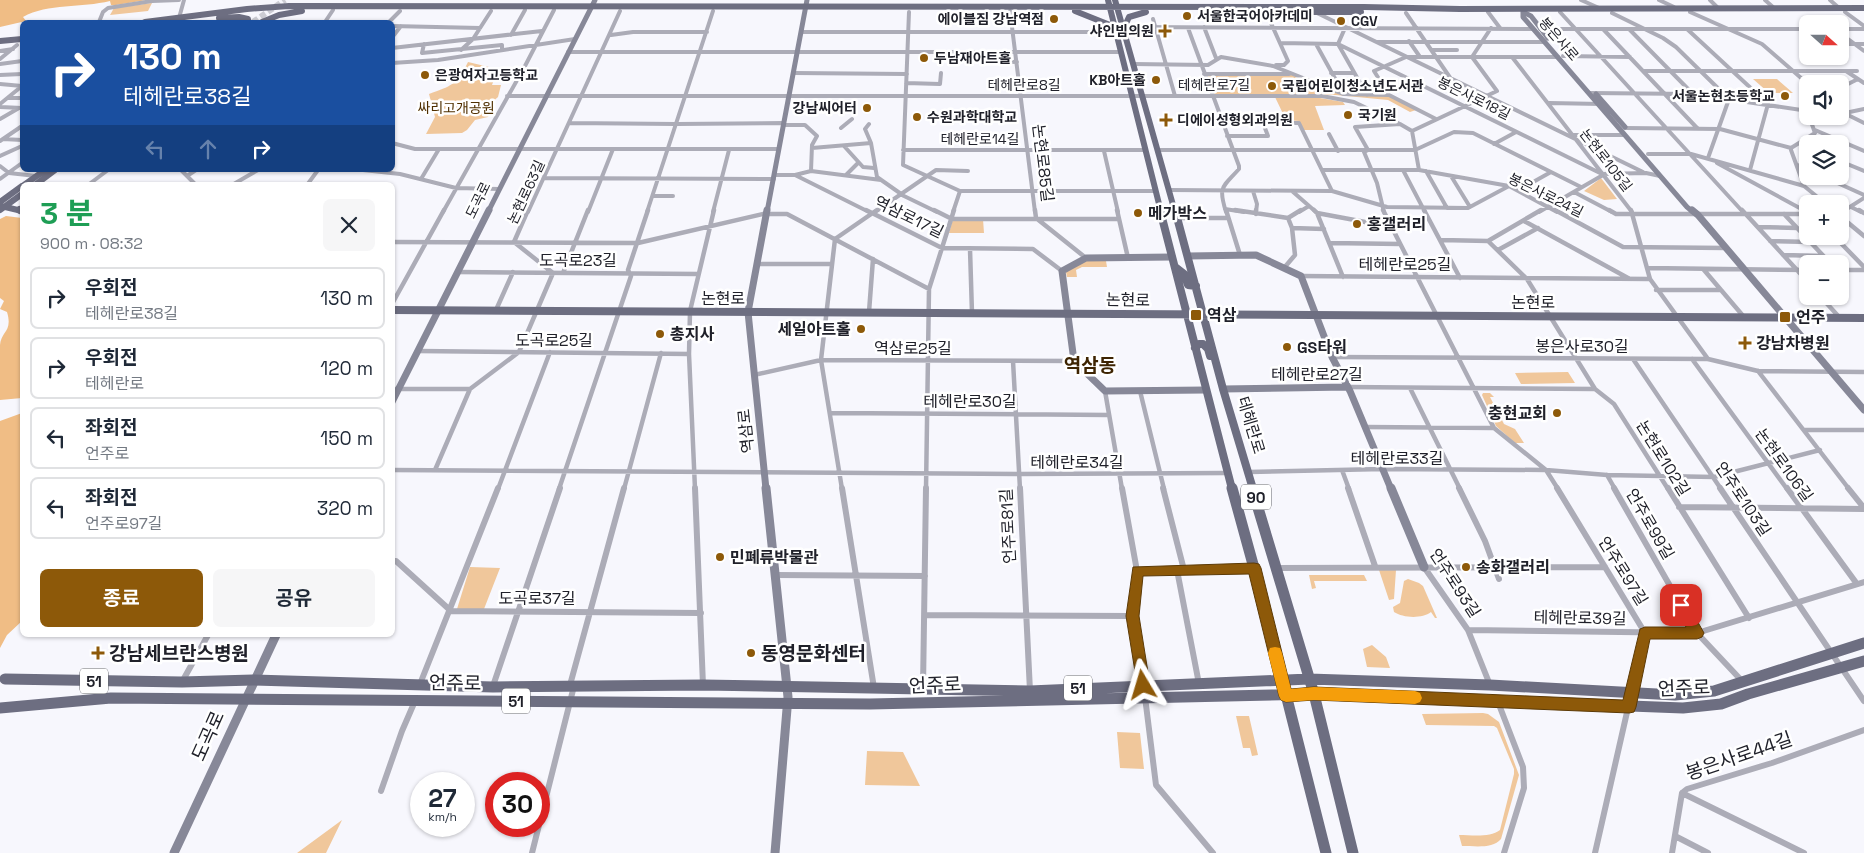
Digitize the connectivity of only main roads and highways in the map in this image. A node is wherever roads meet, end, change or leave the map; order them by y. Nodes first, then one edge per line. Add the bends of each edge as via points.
1 (285, 0) edge
2 (294, 0) edge
3 (300, 0) edge
4 (595, 0) edge
5 (807, 0) edge
6 (1115, 0) edge
7 (1119, 0) edge
8 (1514, 2) dead end
9 (279, 3) edge
10 (485, 3) edge
11 (522, 3) edge
12 (335, 5) edge
13 (909, 6) edge
14 (1010, 6) edge
15 (1109, 7) edge
16 (1674, 7) joint
17 (312, 8) junction
18 (555, 8) junction
19 (590, 8) junction
20 (1864, 8) edge
21 (398, 9) junction
22 (806, 9) junction
23 (1084, 9) junction
24 (1118, 9) junction
25 (1146, 9) junction
26 (1521, 10) junction
27 (272, 11) junction
28 (1075, 11) junction
29 (1864, 12) edge
30 (1612, 13) joint
31 (214, 18) junction
32 (180, 20) edge
33 (248, 20) edge
34 (256, 20) edge
35 (263, 20) edge
36 (266, 20) edge
37 (1114, 26) junction
38 (1122, 27) junction
39 (20, 39) edge
40 (0, 41) edge
41 (18, 46) edge
42 (0, 49) edge
43 (1121, 52) joint
44 (1561, 57) junction
45 (1593, 93) junction
46 (42, 172) edge
47 (53, 172) edge
48 (28, 182) edge
49 (39, 182) edge
50 (20, 189) edge
51 (20, 195) edge
52 (1, 206) edge
53 (20, 211) edge
54 (1698, 215) junction
55 (1188, 256) junction
56 (1172, 257) junction
57 (1175, 267) junction
58 (1301, 276) joint
59 (1196, 286) junction
60 (395, 310) edge
61 (438, 310) junction
62 (748, 312) junction
63 (1068, 313) junction
64 (1186, 314) junction
65 (1203, 315) junction
66 (1316, 315) junction
67 (1786, 318) junction
68 (1864, 318) edge
69 (1195, 348) junction
70 (1218, 371) junction
71 (1347, 387) junction
72 (396, 389) edge
73 (1223, 389) junction
74 (1206, 390) junction
75 (1864, 410) edge
76 (1424, 566) road end
77 (275, 637) edge
78 (1864, 642) edge
79 (1864, 661) edge
80 (1842, 668) joint
81 (5, 679) dead end
82 (1309, 679) junction
83 (254, 680) junction
84 (1282, 681) junction
85 (787, 688) junction
86 (1144, 691) junction
87 (1314, 694) junction
88 (1286, 696) junction
89 (245, 698) junction
90 (787, 704) junction
91 (0, 708) edge
92 (174, 853) edge
93 (775, 853) edge
94 (1326, 853) edge
95 (1354, 853) edge

1 - 9 main road
2 - 9 main road
3 - 17 main road
4 - 19 main road, 도곡로
5 - 22 main road, 역삼로
6 - 24 main road, 90
7 - 25 main road
8 - 26 main road
9 - 17 main road
9 - 27 main road
9 - 32 main road
10 - 11 main road
10 - 21 main road
11 - 18 main road
12 - 17 main road
12 - 21 main road
13 - 14 main road
13 - 22 main road
14 - 23 main road
14 - 28 main road
15 - 23 main road
15 - 23 main road
15 - 24 main road
15 - 37 main road, 테헤란로 / 90
15 - 38 main road
16 - 20 main road
16 - 26 main road
17 - 27 main road
17 - 36 main road
18 - 19 main road
18 - 21 main road via 491,11
19 - 22 main road
19 - 61 main road, 도곡로
22 - 62 main road, 역삼로
23 - 28 main road
23 - 37 main road
24 - 25 main road
24 - 38 main road, 테헤란로 / 90
25 - 26 main road
25 - 26 main road via 1317,13
25 - 38 main road via 1129,17
26 - 30 main road
26 - 44 main road, 봉은사로 via 1531,16
26 - 44 main road, 봉은사로 via 1523,17
27 - 31 main road
27 - 34 main road
27 - 35 main road
28 - 37 main road
29 - 30 main road
31 - 32 main road
31 - 33 main road via 242,17
37 - 43 main road, 테헤란로 / 90
38 - 55 main road, 테헤란로 / 90
39 - 40 main road
41 - 42 main road
43 - 56 main road, 테헤란로 / 90
44 - 45 main road, 봉은사로
45 - 54 main road, 봉은사로 via 1606,104
45 - 54 main road, 봉은사로 via 1624,135 1687,207
46 - 48 main road
47 - 49 main road
50 - 52 main road
51 - 52 main road
52 - 53 main road
54 - 67 main road, 봉은사로
55 - 58 main road, 테헤란로25길 via 1256,255
55 - 59 main road, 테헤란로 / 90
56 - 57 main road, 테헤란로 / 90
56 - 63 main road via 1086,258 1062,271
57 - 59 main road via 1184,274 1188,286
57 - 64 main road, 테헤란로 / 90
58 - 66 main road, 언주로93길
59 - 65 main road, 테헤란로 / 90
60 - 61 main road, 논현로
61 - 62 main road, 논현로
61 - 72 main road, 도곡로
62 - 63 main road, 논현로
62 - 85 main road, 역삼로
63 - 64 main road, 논현로
63 - 74 main road via 1074,361 1105,390
64 - 65 main road, 논현로
64 - 69 main road, 테헤란로 / 90
65 - 66 main road, 논현로
65 - 70 main road, 테헤란로 / 90
66 - 67 main road, 논현로
66 - 71 main road, 언주로93길
67 - 68 main road, 논현로
67 - 75 main road, 봉은사로
69 - 70 main road via 1198,344 1205,345
69 - 74 main road, 테헤란로 / 90
70 - 73 main road, 테헤란로 / 90
71 - 73 main road, 테헤란로27길
71 - 76 main road, 언주로93길
73 - 82 main road, 테헤란로 / 90
74 - 84 main road, 테헤란로 / 90
77 - 83 main road, 도곡로
78 - 82 main road, 언주로 / 51 via 1714,691 1676,696
79 - 80 main road, 언주로 / 51
80 - 87 main road, 언주로 / 51 via 1722,704 1683,708
81 - 83 main road, 언주로 / 51
82 - 84 main road, 언주로 / 51
82 - 87 main road, 테헤란로 / 90
83 - 85 main road, 언주로 / 51 via 493,687
83 - 89 main road, 도곡로
84 - 86 main road, 언주로 / 51 via 1199,684
84 - 88 main road, 테헤란로 / 90
85 - 86 main road, 언주로 / 51
85 - 90 main road, 역삼로
86 - 88 main road, 언주로 / 51
86 - 90 main road, 언주로 / 51 via 870,704
87 - 88 main road, 언주로 / 51
87 - 95 main road, 테헤란로 / 90
88 - 94 main road, 테헤란로 / 90
89 - 90 main road, 언주로 / 51
89 - 91 main road, 언주로 / 51 via 112,698
89 - 92 main road, 도곡로
90 - 93 main road, 역삼로

